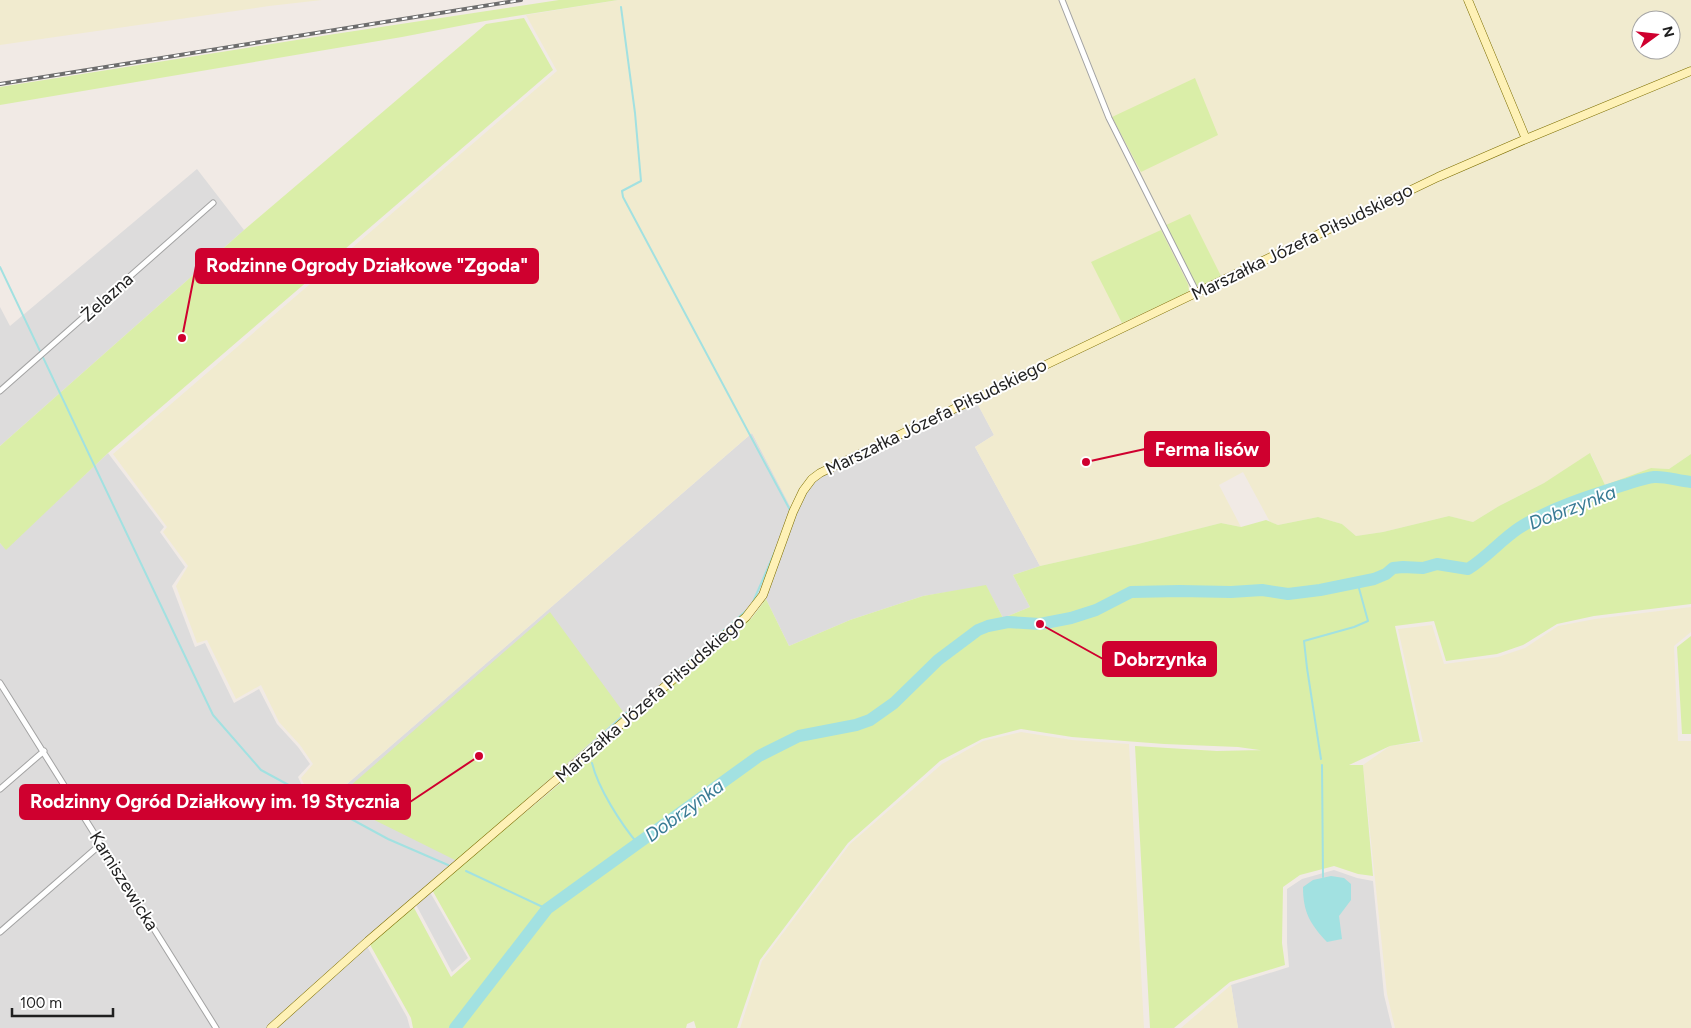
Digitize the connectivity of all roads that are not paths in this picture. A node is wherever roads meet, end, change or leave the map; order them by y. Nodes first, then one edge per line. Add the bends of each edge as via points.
1 (1062, 0) edge
2 (1468, 0) edge
3 (1691, 71) edge
4 (1526, 139) junction
5 (213, 203) dead end
6 (1197, 293) junction
7 (0, 391) edge
8 (0, 683) edge
9 (44, 751) junction
10 (0, 789) edge
11 (101, 844) junction
12 (0, 932) edge
13 (216, 1028) edge
14 (271, 1028) edge

1 - 6 street via 1109,118
2 - 4 street
3 - 4 street, Marszałka Józefa Piłsudskiego
4 - 6 street, Marszałka Józefa Piłsudskiego via 1414,188
5 - 7 street, Żelazna
6 - 14 street, Marszałka Józefa Piłsudskiego via 812,479 793,512 763,595 746,617
8 - 9 street, Karniszewicka
9 - 10 street
9 - 11 street, Karniszewicka
11 - 12 street
11 - 13 street, Karniszewicka

